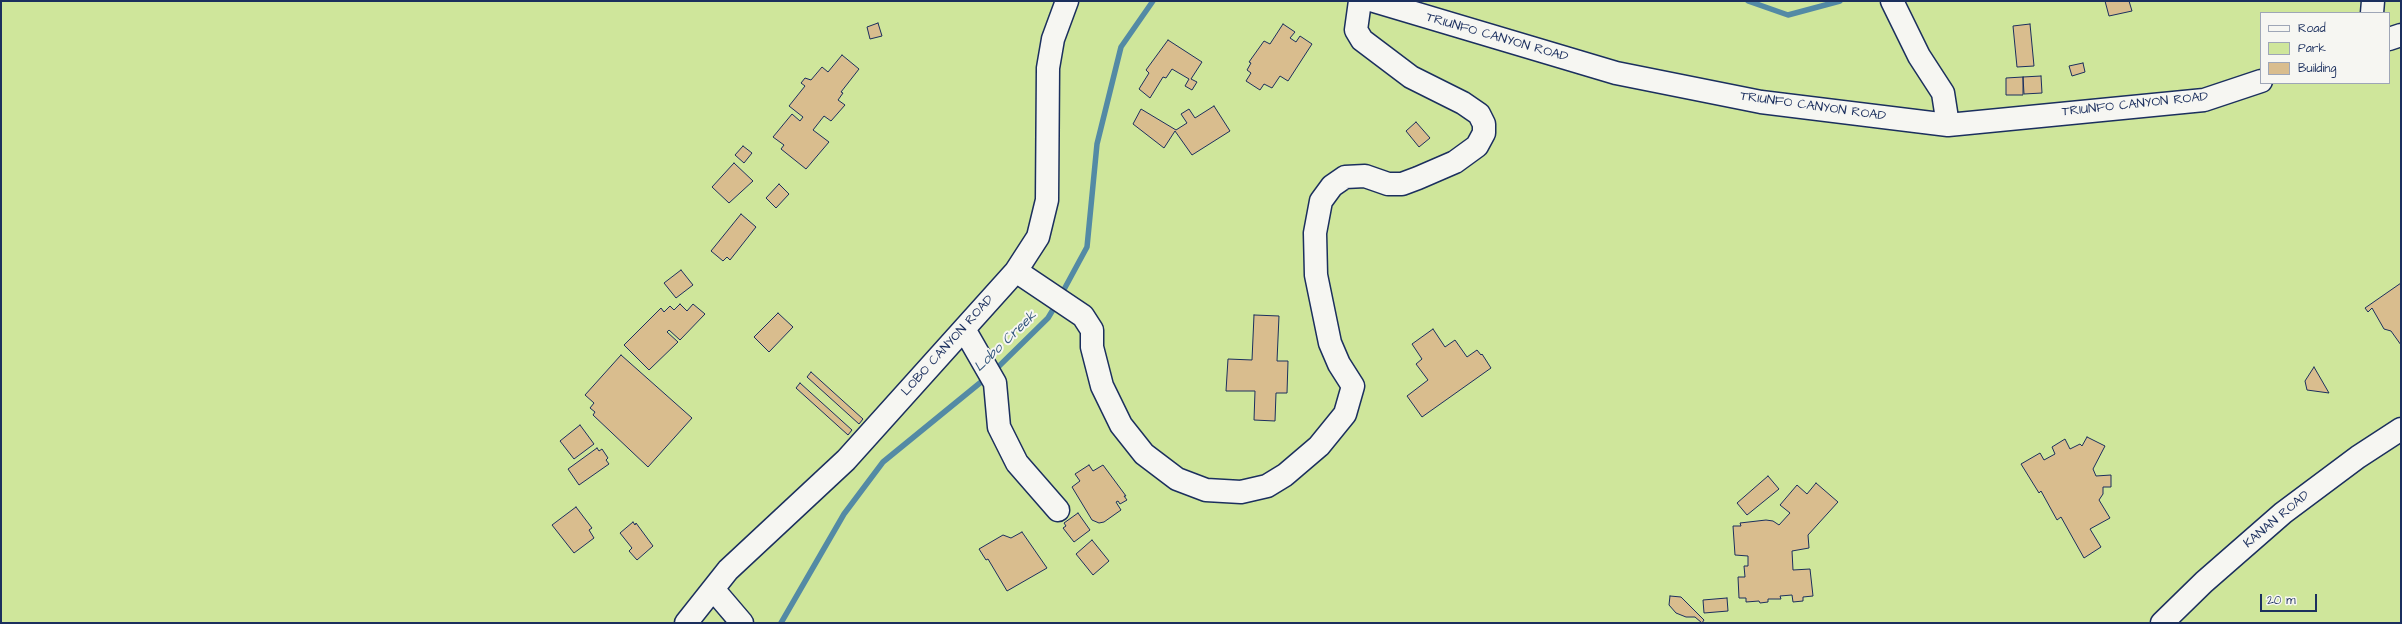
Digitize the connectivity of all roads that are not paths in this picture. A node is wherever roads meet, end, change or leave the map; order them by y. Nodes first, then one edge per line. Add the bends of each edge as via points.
1 (1067, 1) edge
2 (1360, 1) edge
3 (1374, 1) edge
4 (1892, 1) edge
5 (2373, 1) edge
6 (1412, 7) edge
7 (2372, 12) edge
8 (2401, 35) edge
9 (2390, 39) edge
10 (2260, 81) edge
11 (1948, 125) junction
12 (1016, 272) junction
13 (964, 329) junction
14 (2401, 429) edge
15 (1058, 510) dead end
16 (713, 589) junction
17 (686, 623) edge
18 (742, 623) edge
19 (2162, 623) edge

1 - 12 street, LOBO CANYON ROAD via 1053,39 1048,68 1047,200 1038,237
2 - 12 street via 1356,30 1362,40 1411,78 1463,103 1479,114 1484,124 1484,134 1477,146 1455,162 1418,178 1402,184 1388,184 1365,176 1345,177 1332,186 1321,201 1315,233 1316,275 1330,343 1353,386 1345,414 1320,446 1285,475 1267,486 1242,492 1206,490 1177,479 1144,454 1122,425 1102,386 1092,347 1092,330 1083,316
3 - 6 street, TRIUNFO CANYON ROAD
4 - 11 street via 1919,56 1943,93
5 - 7 street
6 - 11 street, TRIUNFO CANYON ROAD via 1616,73 1762,102
8 - 9 street
10 - 11 street, TRIUNFO CANYON ROAD via 2204,100
12 - 13 street, LOBO CANYON ROAD
13 - 15 street via 995,383 999,427 1017,463
13 - 16 street, LOBO CANYON ROAD via 846,460 728,570
14 - 19 street, KANAN ROAD via 2358,457 2283,513 2204,582
16 - 17 street, LOBO CANYON ROAD
16 - 18 street

